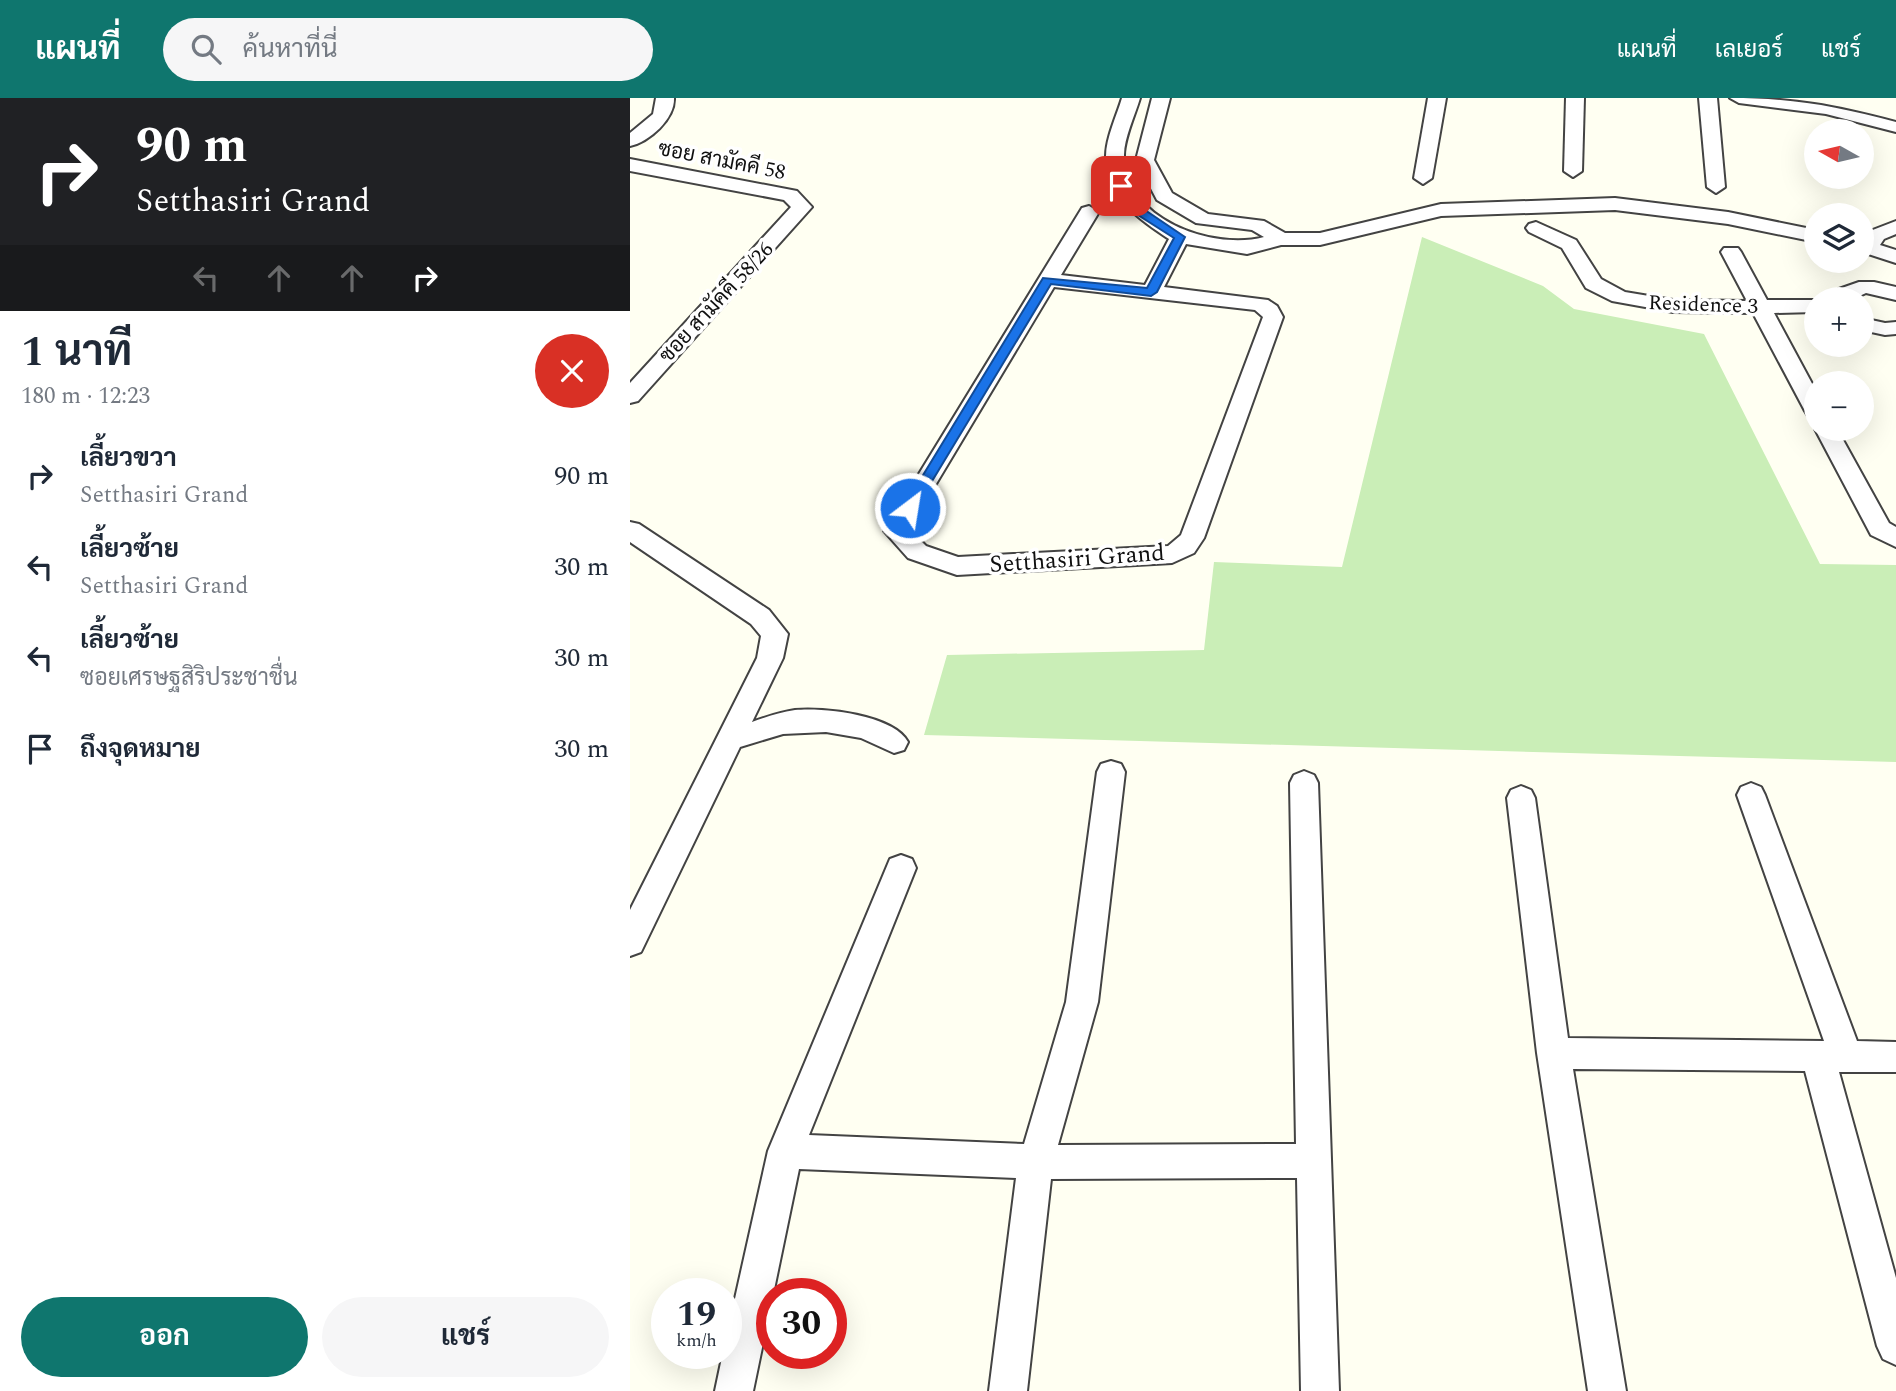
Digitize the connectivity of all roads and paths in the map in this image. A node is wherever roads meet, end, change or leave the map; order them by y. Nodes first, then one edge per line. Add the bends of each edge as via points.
1 (665, 98) edge
2 (1131, 98) edge
3 (1161, 98) edge
4 (1437, 98) edge
5 (1574, 98) edge
6 (1708, 98) edge
7 (1739, 98) edge
8 (1896, 127) edge
9 (630, 141) edge
10 (630, 165) edge
11 (1573, 171) dead end
12 (1423, 178) dead end
13 (1716, 187) dead end
14 (802, 207) joint
15 (1089, 212) dead end
16 (1896, 227) edge
17 (1536, 228) dead end
18 (1804, 234) edge
19 (1180, 237) junction
20 (1874, 238) edge
21 (1280, 239) junction
22 (1874, 249) edge
23 (1731, 252) dead end
24 (1896, 258) edge
25 (1047, 280) junction
26 (1886, 291) edge
27 (1151, 292) junction
28 (1759, 305) junction
29 (1804, 306) edge
30 (1874, 327) edge
31 (1896, 328) edge
32 (1804, 389) edge
33 (630, 396) edge
34 (1832, 441) edge
35 (630, 530) edge
36 (1896, 538) edge
37 (731, 737) junction
38 (894, 742) dead end
39 (1111, 772) dead end
40 (1304, 783) dead end
41 (1751, 795) dead end
42 (1521, 798) dead end
43 (901, 868) dead end
44 (630, 942) edge
45 (1553, 1053) junction
46 (1832, 1056) junction
47 (1896, 1057) edge
48 (785, 1151) junction
49 (1036, 1161) junction
50 (1314, 1161) junction
51 (1896, 1346) edge
52 (734, 1391) edge
53 (1008, 1391) edge
54 (1320, 1391) edge
55 (1606, 1391) edge

1 - 9 street via 663,114
2 - 19 street via 1115,155 1121,186 1142,213
3 - 21 street via 1144,160 1164,196 1203,219 1256,225
4 - 12 street
5 - 11 street
6 - 13 street
7 - 8 street via 1826,109
10 - 14 street, ซอย สามัคคี 58 via 790,195
14 - 33 street, ซอย สามัคคี 58/26
15 - 25 street, Setthasiri Grand
16 - 20 street
17 - 28 street, Residence 3 via 1572,246 1598,288 1632,301 1670,307
18 - 21 street via 1728,218 1615,204 1441,210 1320,239
19 - 21 street via 1247,248
19 - 27 street
22 - 24 street
23 - 28 street
24 - 26 street
25 - 27 street, Setthasiri Grand
25 - 27 street, Setthasiri Grand via 896,531 917,552 957,566 1172,554 1185,547 1273,317 1261,304
28 - 29 street, Residence 3
28 - 32 street
30 - 31 street
34 - 36 street via 1880,530
35 - 37 street via 760,617 775,634 770,658
37 - 38 street via 784,723 809,722 866,729
37 - 44 street
39 - 49 street via 1082,1002
40 - 50 street
41 - 46 street
42 - 45 street
43 - 48 street
45 - 46 street
45 - 55 street
46 - 47 street
46 - 51 street
48 - 49 street
48 - 52 street
49 - 50 street
49 - 53 street
50 - 54 street

